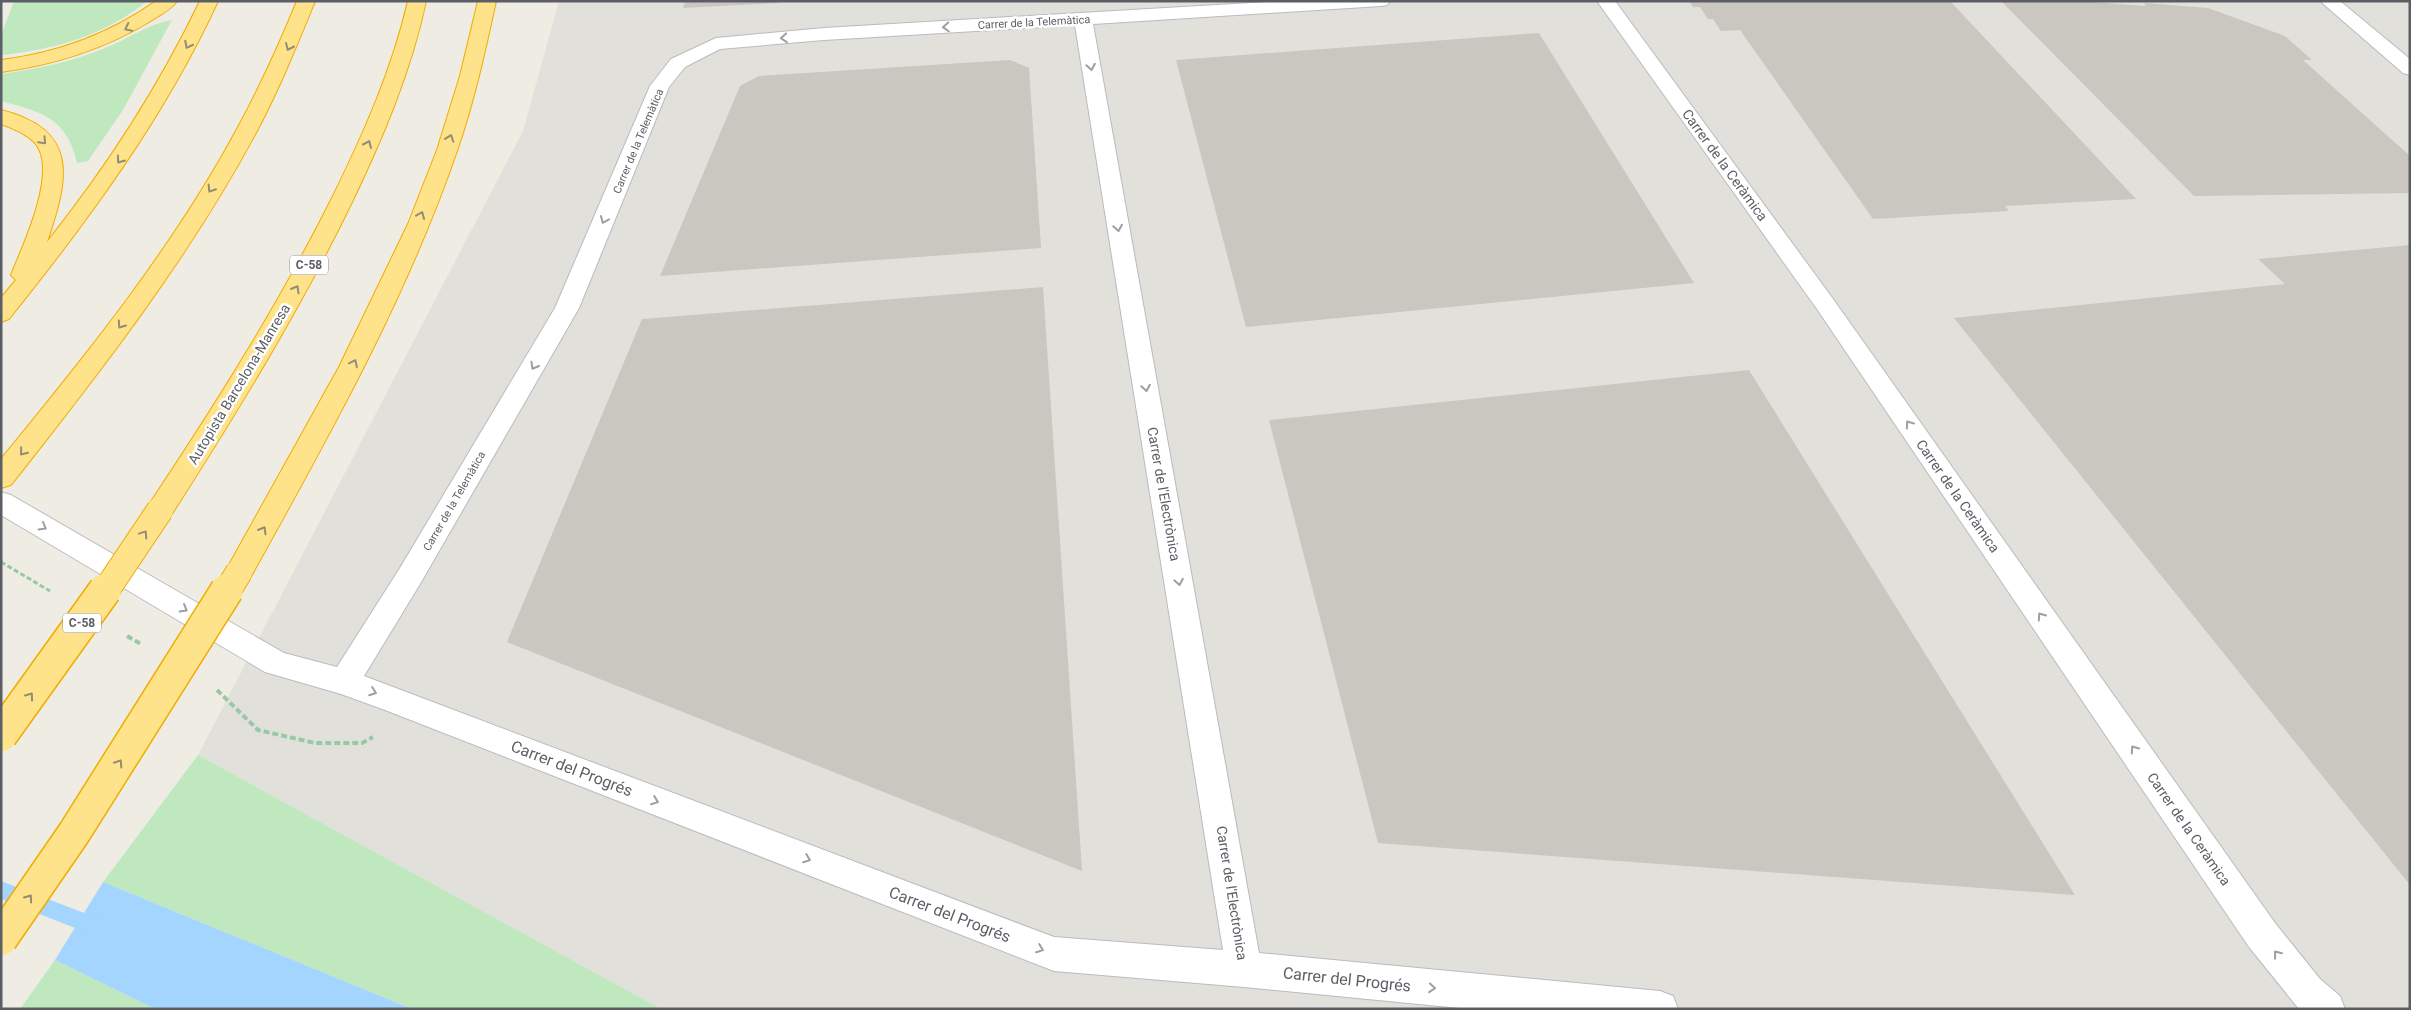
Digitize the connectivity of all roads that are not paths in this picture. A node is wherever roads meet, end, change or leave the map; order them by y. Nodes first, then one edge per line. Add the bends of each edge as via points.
1 (168, 1) edge
2 (209, 1) edge
3 (306, 1) edge
4 (418, 1) edge
5 (1381, 1) edge
6 (1597, 1) edge
7 (2329, 1) edge
8 (489, 7) edge
9 (1612, 10) edge
10 (1082, 19) junction
11 (1, 66) edge
12 (2410, 69) edge
13 (1, 116) edge
14 (8, 306) edge
15 (1, 478) edge
16 (1, 502) edge
17 (344, 682) junction
18 (1, 735) edge
19 (1, 939) edge
20 (1244, 969) junction
21 (2313, 1003) edge
22 (1660, 1009) edge

1 -> 11 highway via 135,24 90,44 37,60
2 -> 14 highway via 171,78 125,154
3 -> 15 highway via 269,90 237,148 119,328
18 -> 4 highway, Autopista Barcelona-Manresa / C-58, bridge via 101,596 226,411 315,255 389,95
5 - 10 street, Carrer de la Telemàtica
6 - 9 street, Carrer de la Ceràmica
7 - 12 street
19 -> 8 highway, bridge via 74,833 239,572 351,368 434,184
21 -> 9 street, Carrer de la Ceràmica via 2262,935 1825,304
10 -> 17 street, Carrer de la Telemàtica via 824,34 716,44 678,63 660,86 567,308
10 -> 20 street, Carrer de l'Electrònica
13 -> 14 highway via 40,137 50,150 54,167 42,226
16 -> 17 street, Carrer del Progrés via 276,663
17 -> 20 street, Carrer del Progrés via 1054,954
20 -> 22 street, Carrer del Progrés

